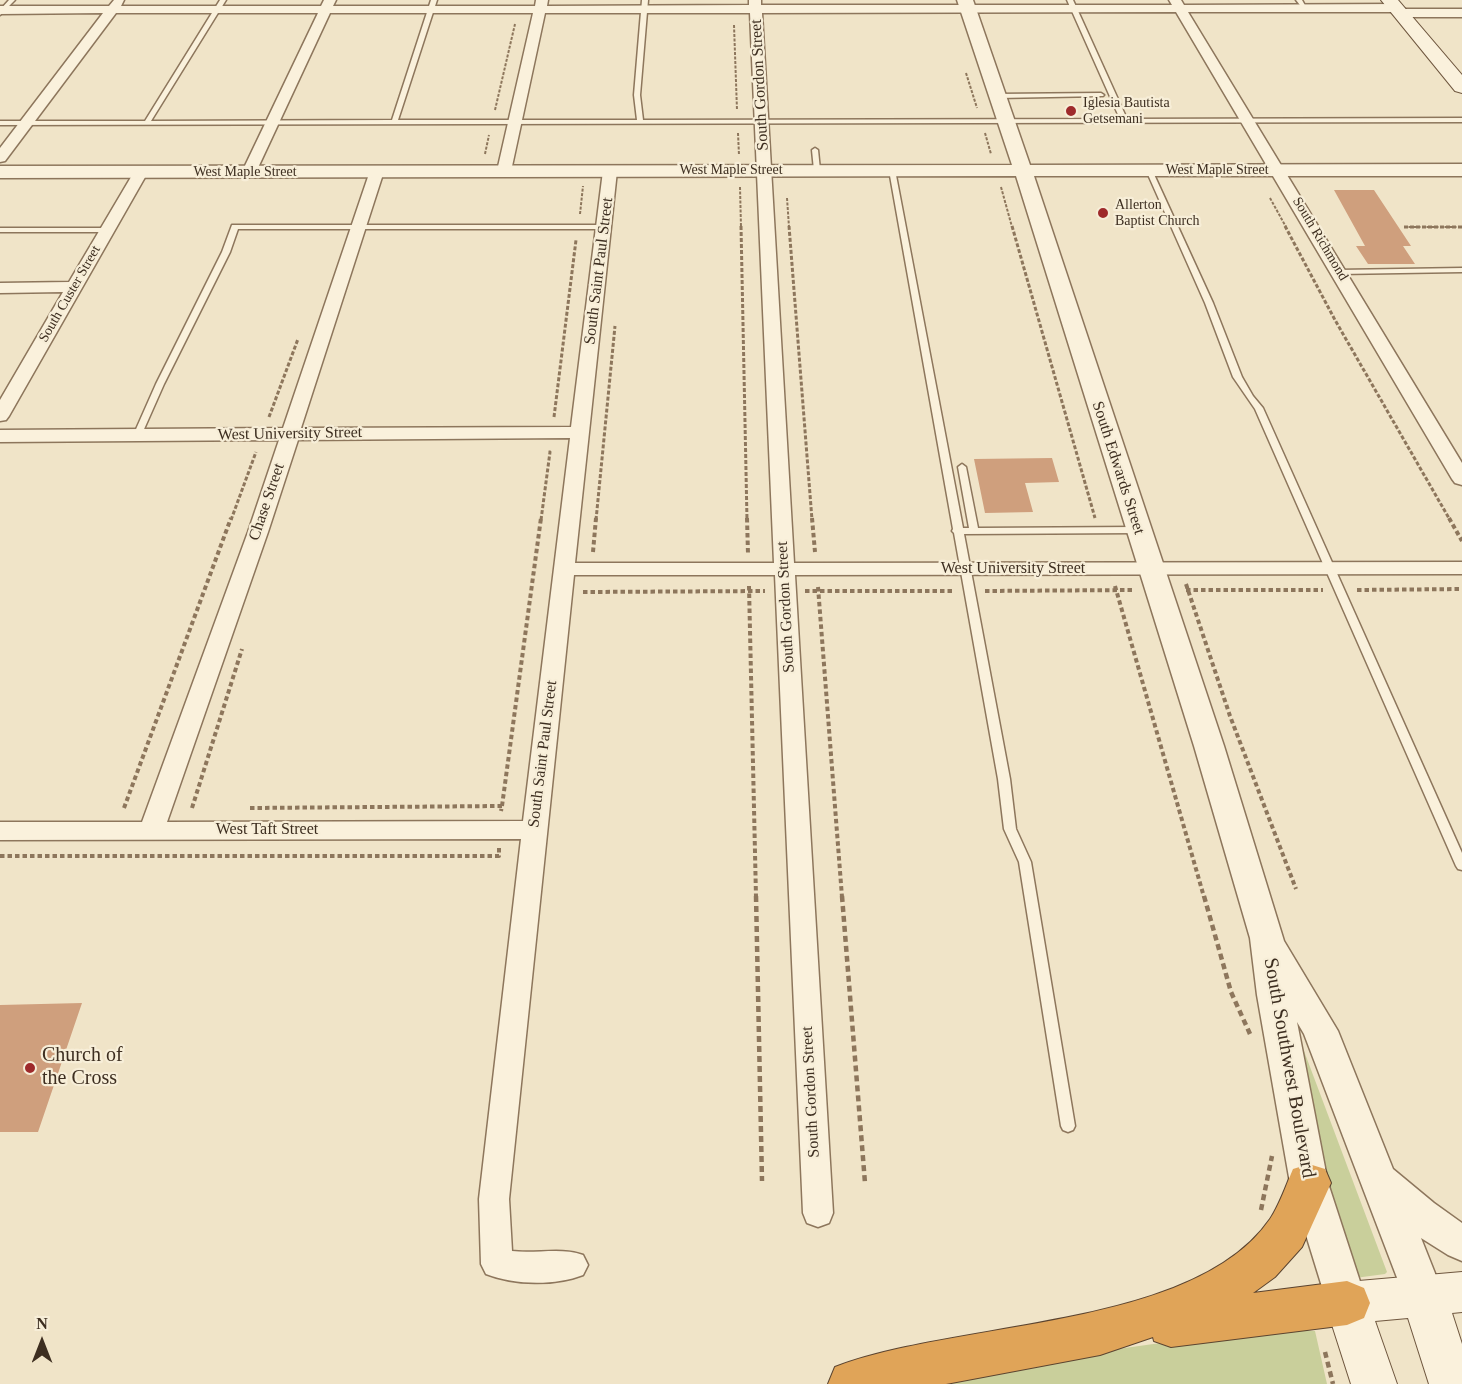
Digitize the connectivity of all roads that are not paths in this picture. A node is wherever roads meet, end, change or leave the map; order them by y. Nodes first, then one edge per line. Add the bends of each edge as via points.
1 (12, 0) edge
2 (966, 4) edge
3 (1072, 4) edge
4 (1178, 4) edge
5 (1302, 4) edge
6 (116, 5) edge
7 (220, 5) edge
8 (328, 5) edge
9 (432, 5) edge
10 (541, 5) edge
11 (645, 5) edge
12 (748, 6) edge
13 (1396, 7) edge
14 (1, 11) edge
15 (1462, 13) edge
16 (1462, 87) edge
17 (1101, 95) dead end
18 (998, 96) junction
19 (395, 120) junction
20 (1124, 120) junction
21 (1247, 120) junction
22 (1462, 120) edge
23 (516, 121) junction
24 (640, 121) junction
25 (762, 121) junction
26 (1007, 121) junction
27 (28, 122) junction
28 (147, 122) junction
29 (273, 122) junction
30 (0, 123) edge
31 (815, 150) dead end
32 (0, 158) edge
33 (775, 170) junction
34 (817, 170) junction
35 (892, 170) junction
36 (1023, 170) junction
37 (1149, 170) junction
38 (1278, 170) junction
39 (1462, 170) edge
40 (377, 171) junction
41 (504, 171) junction
42 (610, 171) junction
43 (0, 172) edge
44 (141, 172) junction
45 (249, 172) junction
46 (359, 227) junction
47 (604, 227) junction
48 (0, 230) edge
49 (108, 230) junction
50 (1462, 270) edge
51 (1340, 272) junction
52 (74, 287) junction
53 (0, 288) edge
54 (0, 416) edge
55 (580, 432) junction
56 (0, 436) edge
57 (137, 436) junction
58 (287, 443) junction
59 (962, 467) dead end
60 (1462, 479) edge
61 (1137, 530) junction
62 (957, 531) junction
63 (975, 531) junction
64 (1329, 568) junction
65 (1462, 568) edge
66 (564, 569) junction
67 (964, 569) junction
68 (1154, 579) junction
69 (785, 580) junction
70 (534, 830) junction
71 (0, 831) edge
72 (151, 831) junction
73 (1462, 866) edge
74 (1267, 938) junction
75 (1068, 1126) dead end
76 (1375, 1174) junction
77 (1309, 1183) junction
78 (818, 1213) dead end
79 (1462, 1243) edge
80 (572, 1265) dead end
81 (1443, 1294) edge
82 (1347, 1302) junction
83 (1100, 1333) junction
84 (852, 1384) edge
85 (1374, 1384) edge
86 (1452, 1384) edge

1 - 14 lane
2 - 3 street
2 - 12 street
2 - 18 street, South Edwards Street
3 - 4 street
3 - 20 lane
4 - 5 street
4 - 21 street, South Richmond
5 - 13 street
6 - 7 street
6 - 14 street
6 - 27 street
7 - 8 street
7 - 28 lane
8 - 9 street
8 - 29 street
9 - 10 street via 518,10
9 - 19 lane
10 - 11 street
10 - 23 street
11 - 12 street
11 - 24 lane via 637,95
12 - 25 street, South Gordon Street
13 - 15 street
13 - 16 main road
17 - 18 lane
18 - 26 street, South Edwards Street
19 - 23 lane
19 - 29 lane
20 - 21 lane
20 - 26 lane
21 - 22 lane
21 - 38 street, South Richmond
23 - 24 lane
23 - 41 street
24 - 25 lane
25 - 26 lane
25 - 33 street, South Gordon Street
26 - 36 street, South Edwards Street
27 - 28 lane
27 - 30 lane
27 - 32 street
28 - 29 lane
29 - 45 street
31 - 34 lane
33 - 34 street, West Maple Street
33 - 42 street, West Maple Street
33 - 69 street, South Gordon Street
34 - 35 street, West Maple Street
35 - 36 street, West Maple Street
35 - 62 lane
36 - 37 street, West Maple Street
36 - 61 street, South Edwards Street
37 - 38 street, West Maple Street
37 - 64 lane via 1218,324 1227,355 1244,391 1259,408
38 - 39 street, West Maple Street
38 - 51 street, South Richmond
40 - 41 street, West Maple Street
40 - 45 street, West Maple Street
40 - 46 street, Chase Street
41 - 42 street, West Maple Street
42 - 47 street, South Saint Paul Street
43 - 44 street, West Maple Street
44 - 45 street, West Maple Street
44 - 49 street, South Custer Street
46 - 47 lane
46 - 57 lane via 235,227
46 - 58 street, Chase Street
47 - 55 street, South Saint Paul Street
48 - 49 lane
49 - 52 street, South Custer Street
50 - 51 lane
51 - 60 street, South Richmond
52 - 53 street
52 - 54 street, South Custer Street
55 - 58 street, West University Street
55 - 66 street, South Saint Paul Street
56 - 57 street, West University Street
57 - 58 street, West University Street via 263,434
58 - 72 street, Chase Street
59 - 63 lane
61 - 63 lane
61 - 68 street, South Edwards Street
62 - 63 lane
62 - 67 lane
64 - 65 street, West University Street
64 - 68 street, West University Street
64 - 73 lane
66 - 69 street, West University Street via 748,570
66 - 70 street, South Saint Paul Street
67 - 68 street, West University Street via 1110,569
67 - 69 street, West University Street via 816,570
67 - 75 lane via 1010,829 1025,862
68 - 74 street, South Edwards Street
69 - 78 street, South Gordon Street
70 - 72 street, West Taft Street
70 - 80 street, South Saint Paul Street via 494,1199 498,1264 531,1268
71 - 72 street, West Taft Street
74 - 76 street, South Southwest Boulevard via 1320,1031
74 - 77 street, South Southwest Boulevard
76 - 79 street via 1410,1208
76 - 81 street, South Southwest Boulevard
77 - 82 street, South Southwest Boulevard
77 - 83 highway via 1286,1233 1259,1262 1224,1288
81 - 82 main road
81 - 86 main road, South Southwest Boulevard
82 - 83 highway
82 - 85 main road, South Southwest Boulevard
83 - 84 highway via 930,1364

